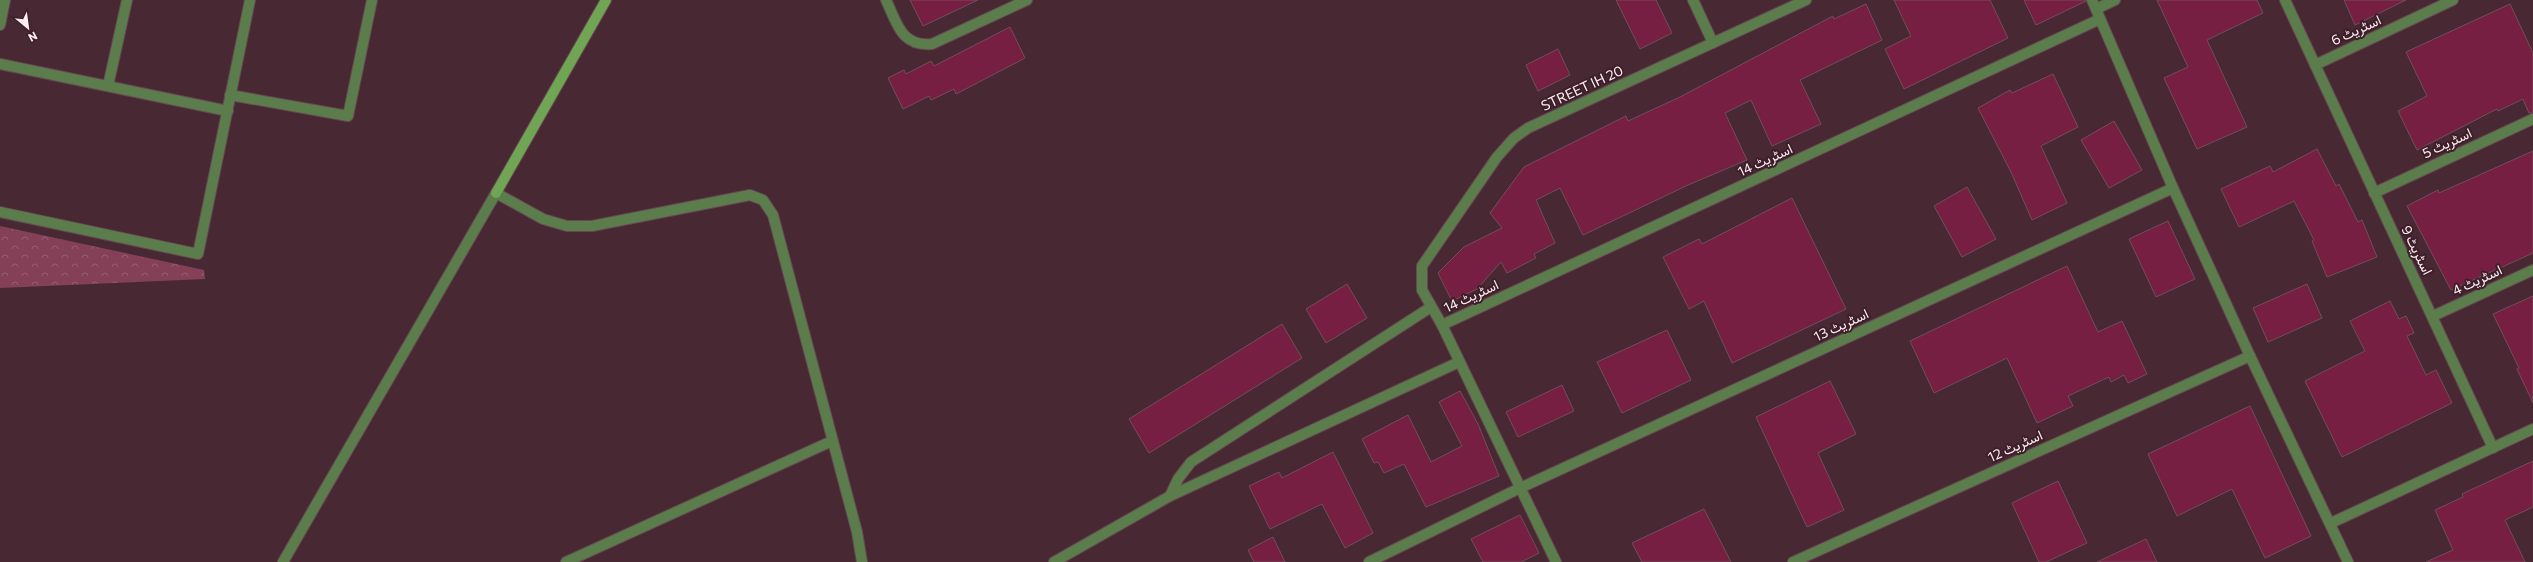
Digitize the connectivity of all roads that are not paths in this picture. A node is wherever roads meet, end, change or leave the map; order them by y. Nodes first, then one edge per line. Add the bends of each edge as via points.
1 (5, 0) edge
2 (127, 0) edge
3 (250, 0) edge
4 (372, 0) edge
5 (606, 0) edge
6 (886, 0) edge
7 (1027, 0) edge
8 (1693, 0) edge
9 (1806, 0) edge
10 (2115, 0) edge
11 (2285, 0) edge
12 (2453, 0) edge
13 (2094, 4) edge
14 (2100, 19) junction
15 (0, 25) edge
16 (1713, 43) junction
17 (0, 64) edge
18 (2315, 65) junction
19 (108, 86) junction
20 (230, 94) junction
21 (228, 111) junction
22 (2533, 119) edge
23 (2173, 188) junction
24 (496, 193) junction
25 (2374, 193) junction
26 (0, 212) edge
27 (2533, 270) edge
28 (1431, 307) junction
29 (2433, 316) junction
30 (1442, 326) junction
31 (2250, 356) junction
32 (1459, 362) junction
33 (2533, 429) edge
34 (832, 441) junction
35 (2493, 448) junction
36 (1520, 488) junction
37 (1170, 496) junction
38 (2331, 523) junction
39 (283, 562) edge
40 (566, 562) edge
41 (862, 562) edge
42 (1054, 562) edge
43 (1369, 562) edge
44 (1556, 562) edge
45 (1793, 562) edge
46 (2348, 562) edge

1 - 15 street
2 - 19 street
3 - 20 street
4 - 20 street via 348,116
5 - 24 street
6 - 7 street via 902,33 912,43 922,45 932,44
8 - 16 street
9 - 16 street, STREET IH 20
10 - 13 street
11 - 18 street, اسٹریٹ 9
12 - 18 street, اسٹریٹ 6
13 - 14 street
14 - 23 street
14 - 30 street, اسٹریٹ 14
16 - 28 street, STREET IH 20 via 1528,128 1514,138 1497,157 1422,266 1422,290
17 - 19 street
18 - 25 street, اسٹریٹ 9
19 - 21 street
20 - 21 street
21 - 26 street via 198,254
22 - 25 street, اسٹریٹ 5
23 - 31 street
23 - 36 street, اسٹریٹ 13
24 - 34 street via 543,219 567,226 592,226 750,195 763,200 773,215
24 - 39 street
25 - 29 street, اسٹریٹ 9
27 - 29 street, اسٹریٹ 4
28 - 30 street
28 - 37 street, اسٹریٹ 14 via 1191,462
29 - 35 street, اسٹریٹ 9
30 - 32 street
31 - 38 street
31 - 45 street, اسٹریٹ 12
32 - 36 street
32 - 37 street
33 - 35 street
34 - 40 street
34 - 41 street
35 - 38 street
36 - 43 street, اسٹریٹ 13
36 - 44 street
37 - 42 street
38 - 46 street

